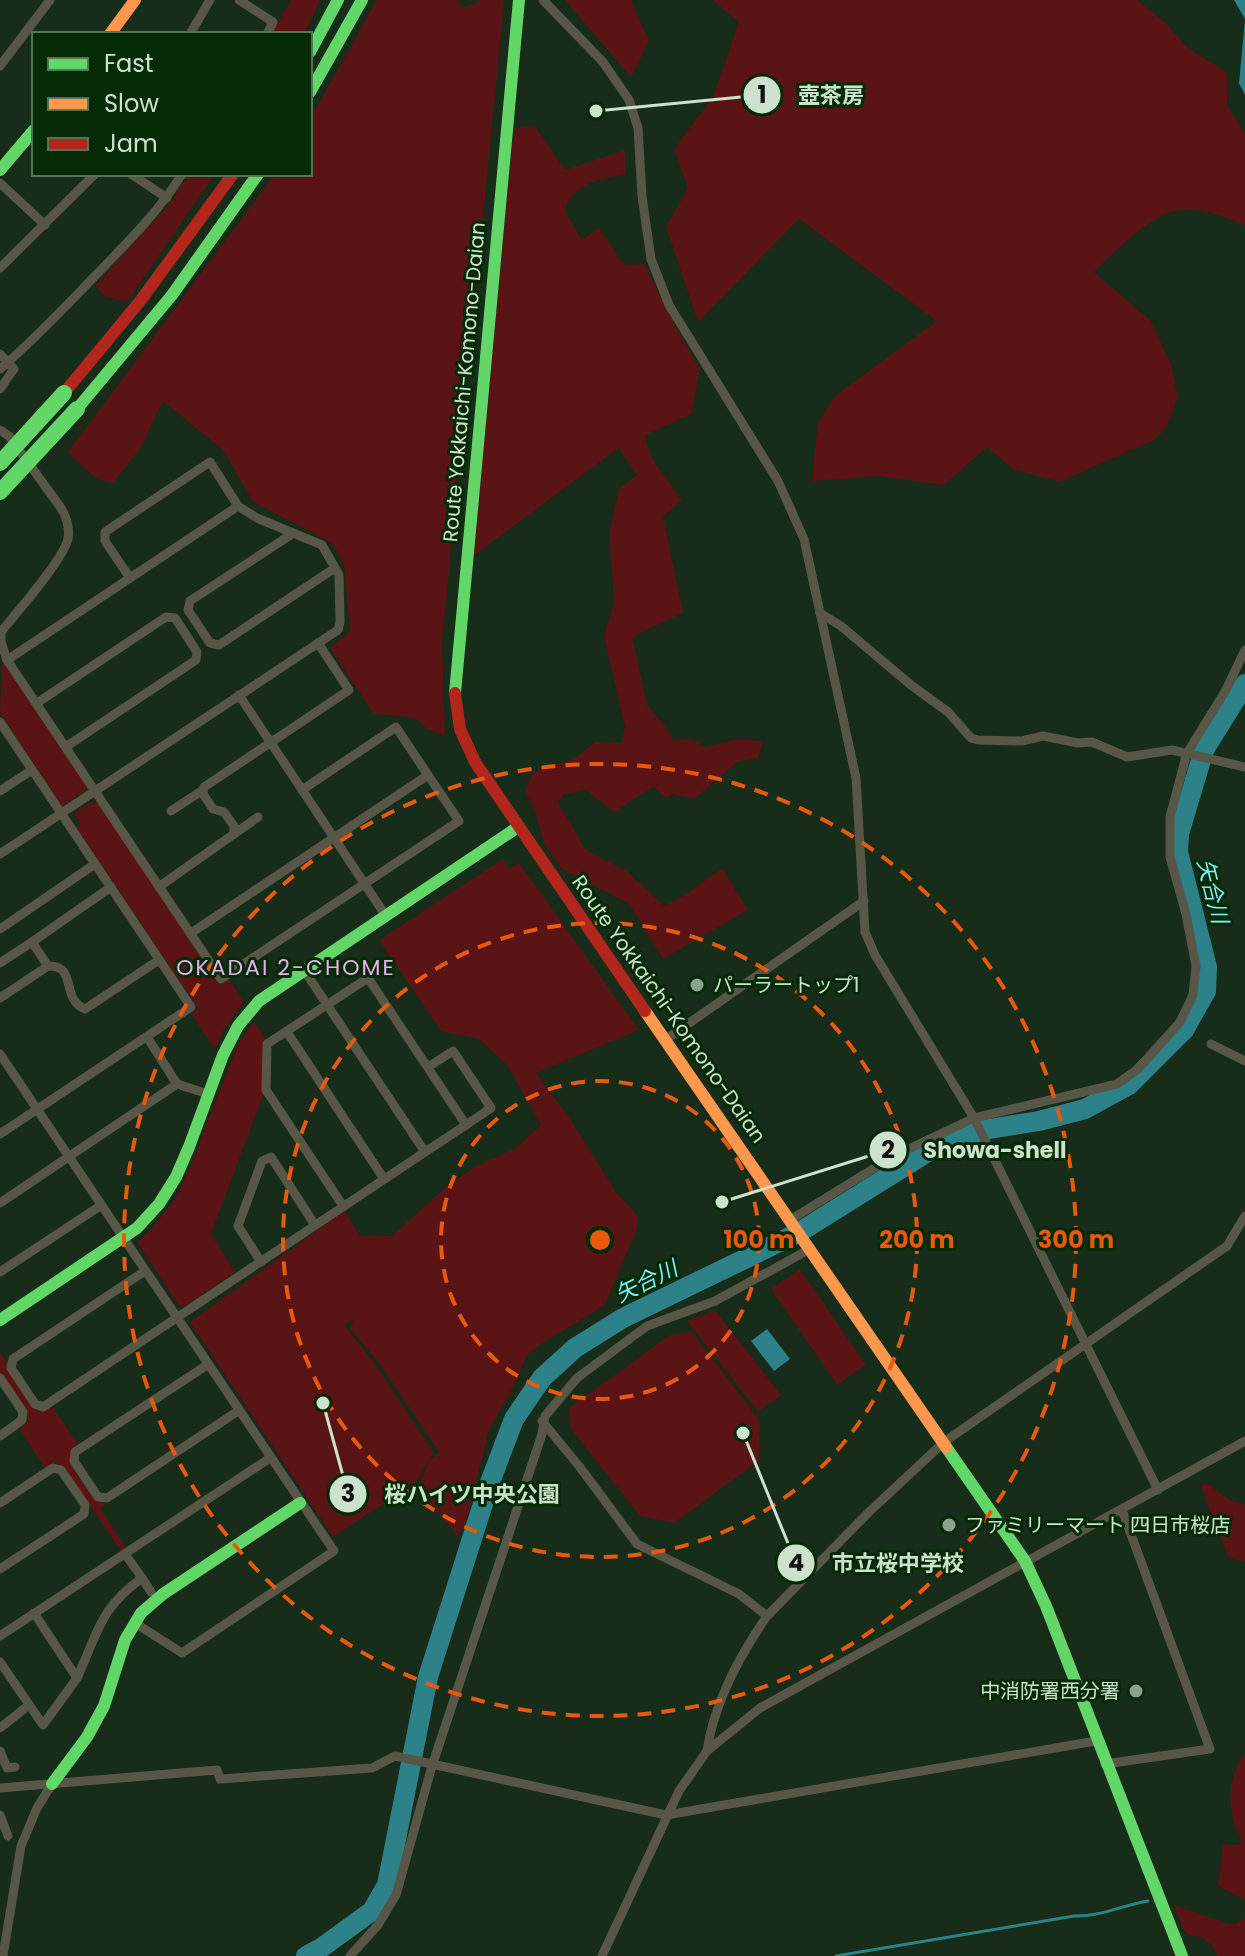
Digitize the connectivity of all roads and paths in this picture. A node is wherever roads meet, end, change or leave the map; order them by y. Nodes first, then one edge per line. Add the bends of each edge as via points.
1 (50, 0) edge
2 (135, 0) edge
3 (210, 0) edge
4 (239, 0) edge
5 (338, 0) edge
6 (362, 0) edge
7 (519, 0) edge
8 (543, 0) edge
9 (111, 32) edge
10 (191, 32) edge
11 (268, 32) edge
12 (312, 48) edge
13 (0, 66) edge
14 (312, 88) edge
15 (32, 132) edge
16 (0, 170) edge
17 (93, 176) edge
18 (134, 176) edge
19 (181, 176) edge
20 (232, 176) edge
21 (257, 176) edge
22 (0, 183) edge
23 (167, 198) junction
24 (45, 225) junction
25 (0, 268) edge
26 (2, 362) edge
27 (0, 389) edge
28 (0, 430) edge
29 (0, 463) edge
30 (0, 492) edge
31 (238, 506) junction
32 (292, 534) junction
33 (335, 568) junction
34 (130, 578) junction
35 (188, 610) junction
36 (820, 613) junction
37 (175, 618) junction
38 (210, 643) junction
39 (318, 643) junction
40 (1245, 650) edge
41 (197, 652) junction
42 (7, 660) junction
43 (239, 695) junction
44 (37, 703) junction
45 (1, 726) edge
46 (271, 742) junction
47 (67, 746) junction
48 (1189, 753) junction
49 (1245, 767) edge
50 (32, 770) junction
51 (428, 775) junction
52 (96, 790) junction
53 (203, 790) junction
54 (302, 790) junction
55 (0, 791) edge
56 (171, 811) dead end
57 (61, 813) junction
58 (258, 817) dead end
59 (518, 827) junction
60 (234, 834) junction
61 (334, 837) junction
62 (0, 854) edge
63 (95, 864) junction
64 (364, 883) junction
65 (160, 886) junction
66 (111, 887) junction
67 (864, 901) junction
68 (386, 916) junction
69 (0, 929) edge
70 (191, 933) junction
71 (32, 942) junction
72 (159, 960) junction
73 (0, 963) edge
74 (48, 966) junction
75 (304, 970) junction
76 (0, 998) edge
77 (327, 1005) junction
78 (287, 1032) junction
79 (147, 1037) junction
80 (665, 1040) junction
81 (1211, 1044) dead end
82 (2, 1061) edge
83 (1245, 1061) edge
84 (428, 1067) junction
85 (177, 1084) junction
86 (208, 1094) junction
87 (37, 1109) junction
88 (974, 1118) junction
89 (466, 1125) junction
90 (0, 1134) edge
91 (425, 1152) junction
92 (69, 1158) junction
93 (384, 1179) junction
94 (0, 1203) edge
95 (100, 1206) junction
96 (343, 1206) junction
97 (1245, 1216) edge
98 (790, 1220) junction
99 (315, 1225) junction
100 (122, 1238) junction
101 (808, 1248) junction
102 (261, 1262) junction
103 (145, 1271) junction
104 (0, 1272) edge
105 (176, 1319) junction
106 (0, 1320) edge
107 (1086, 1343) junction
108 (207, 1365) junction
109 (0, 1378) edge
110 (238, 1411) junction
111 (542, 1421) junction
112 (0, 1436) edge
113 (1245, 1441) edge
114 (944, 1442) junction
115 (270, 1458) junction
116 (1158, 1490) junction
117 (0, 1503) edge
118 (300, 1503) junction
119 (1122, 1510) junction
120 (125, 1554) junction
121 (1025, 1561) junction
122 (0, 1569) edge
123 (142, 1578) junction
124 (151, 1592) dead end
125 (34, 1613) junction
126 (767, 1616) junction
127 (135, 1623) junction
128 (0, 1636) edge
129 (0, 1662) edge
130 (77, 1678) junction
131 (29, 1705) junction
132 (0, 1728) edge
133 (1096, 1741) junction
134 (0, 1751) edge
135 (707, 1751) junction
136 (1105, 1764) junction
137 (429, 1765) junction
138 (15, 1767) dead end
139 (52, 1784) junction
140 (0, 1788) edge
141 (0, 1815) edge
142 (666, 1815) junction
143 (8, 1836) dead end
144 (3, 1956) edge
145 (350, 1956) edge
146 (602, 1956) edge
147 (1182, 1956) edge

1 - 13 street
2 - 9 main road
3 - 10 street
4 - 11 street via 273,22
5 - 12 main road
6 - 14 main road
7 - 59 main road, Route Yokkaichi-Komono-Daian via 455,692 460,729 475,762
8 - 36 street via 603,62 629,100 638,128 651,259 664,294 778,481 804,539
15 - 16 main road
17 - 24 street
18 - 23 street
19 - 23 street
20 - 29 main road, bridge via 141,300
21 - 30 main road, bridge via 115,366
22 - 24 street
23 - 26 street via 71,301
24 - 25 street
26 - 27 street via 14,369
28 - 42 street via 61,508 68,530 59,557 1,632
31 - 32 street
31 - 34 street
31 - 34 street via 210,462 105,532 105,541
32 - 33 street via 322,545
32 - 35 street via 190,601
33 - 38 street via 219,645
33 - 39 street via 340,622 338,630
34 - 42 street
35 - 37 street
35 - 38 street
36 - 48 street via 948,712 971,738 1022,741 1043,736 1092,742 1127,757 1172,750
36 - 67 street via 856,778
37 - 41 street
37 - 44 street via 166,617
38 - 41 street
39 - 43 street
39 - 46 street via 349,690
40 - 48 street
41 - 47 street via 196,660
42 - 44 street
43 - 46 street
43 - 52 street
44 - 47 street
45 - 50 street
46 - 53 street
46 - 54 street
47 - 52 street
48 - 49 street
48 - 88 street via 1170,817 1170,857 1196,966 1193,995 1180,1022 1138,1069 1117,1084
50 - 55 street
50 - 57 street
51 - 54 street via 396,727
51 - 61 street
51 - 64 street via 459,821
52 - 57 street
52 - 65 street
53 - 56 street
53 - 60 street via 213,809 223,811 234,826
54 - 61 street
57 - 62 street
57 - 63 street
58 - 60 street
59 - 68 main road
59 - 80 main road, Route Yokkaichi-Komono-Daian
60 - 65 street
61 - 64 street
61 - 70 street
63 - 66 street
63 - 69 street
64 - 68 street
64 - 70 street via 221,979
65 - 70 street
66 - 71 street
66 - 72 street
67 - 80 street
67 - 88 street via 865,932 875,955
68 - 75 main road
71 - 73 street
71 - 74 street
72 - 74 street via 85,1009 70,997 61,968
72 - 79 street via 191,1007
74 - 76 street
75 - 77 street
75 - 86 main road via 259,1001 241,1021
77 - 78 street
77 - 84 street via 368,978
77 - 91 street
78 - 93 street
78 - 96 street via 267,1044 266,1090
79 - 85 street
79 - 87 street
80 - 98 main road, Route Yokkaichi-Komono-Daian
81 - 83 street
82 - 87 street
84 - 89 street
84 - 89 street via 453,1051 491,1108
85 - 86 street
85 - 92 street
86 - 100 main road via 165,1196
87 - 90 street
87 - 92 street
88 - 98 street via 894,1156
88 - 107 street
89 - 91 street
91 - 93 street
92 - 94 street
92 - 95 street
93 - 96 street
95 - 100 street
95 - 104 street
96 - 99 street
97 - 107 street via 1227,1246
98 - 101 main road, Route Yokkaichi-Komono-Daian
99 - 102 street
99 - 102 street via 271,1157 262,1161 238,1226
100 - 103 street
100 - 106 main road
101 - 111 street via 715,1301 647,1326 577,1378
101 - 114 main road, Route Yokkaichi-Komono-Daian
102 - 105 street
103 - 105 street
103 - 105 street via 13,1359 11,1368 35,1404 43,1407
105 - 108 street
107 - 114 street
107 - 116 street
108 - 110 street
108 - 110 street via 75,1452 74,1461 98,1497 107,1498
109 - 112 street via 23,1412 22,1420
110 - 115 street
111 - 126 street via 637,1544 739,1594
111 - 137 street via 542,1434
113 - 116 street
114 - 121 main road, Route Yokkaichi-Komono-Daian
114 - 126 street
115 - 118 street
115 - 120 street
116 - 119 street
117 - 122 street via 53,1468 61,1470 85,1505 84,1514
118 - 127 main road via 156,1599
118 - 127 street via 334,1551 182,1653
119 - 121 street
119 - 136 street via 1210,1749
120 - 123 street
120 - 125 street
121 - 133 main road, Route Yokkaichi-Komono-Daian
121 - 135 street via 760,1708
123 - 124 street
123 - 130 street via 103,1617
125 - 128 street
125 - 130 street
126 - 135 street via 736,1666
127 - 139 main road via 104,1706
129 - 131 street
130 - 131 street via 43,1725
131 - 132 street
133 - 136 main road, Route Yokkaichi-Komono-Daian
133 - 142 street
134 - 138 street via 7,1768
135 - 142 street
136 - 147 main road, Route Yokkaichi-Komono-Daian
137 - 139 street via 395,1756 372,1768 220,1779 217,1770
137 - 142 street
137 - 145 street via 396,1895
139 - 140 street
139 - 144 street via 21,1846
141 - 143 street
142 - 146 street

